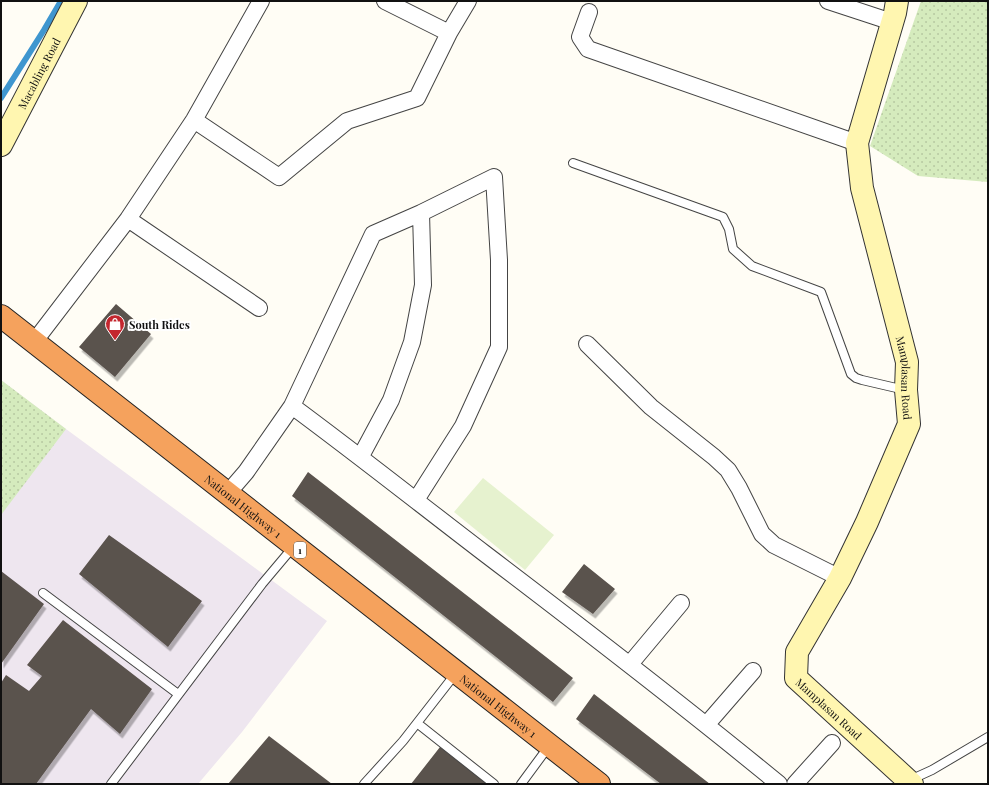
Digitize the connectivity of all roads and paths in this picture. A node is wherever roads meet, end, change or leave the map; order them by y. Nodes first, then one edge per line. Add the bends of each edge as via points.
1 (76, 1) edge
2 (261, 1) edge
3 (386, 1) edge
4 (468, 1) edge
5 (828, 1) edge
6 (897, 1) edge
7 (589, 12) dead end
8 (892, 22) junction
9 (449, 33) junction
10 (194, 120) junction
11 (857, 143) junction
12 (1, 145) edge
13 (573, 163) dead end
14 (421, 213) junction
15 (128, 219) junction
16 (259, 308) dead end
17 (1, 316) edge
18 (34, 342) junction
19 (587, 344) dead end
20 (906, 390) junction
21 (292, 406) junction
22 (361, 456) junction
23 (227, 494) junction
24 (416, 500) junction
25 (294, 546) junction
26 (840, 578) junction
27 (43, 593) dead end
28 (681, 603) dead end
29 (630, 664) junction
30 (753, 671) dead end
31 (456, 673) junction
32 (178, 694) junction
33 (417, 723) junction
34 (707, 724) junction
35 (988, 736) edge
36 (832, 743) dead end
37 (549, 745) junction
38 (909, 783) edge
39 (111, 784) edge
40 (364, 784) edge
41 (494, 784) edge
42 (521, 784) edge
43 (599, 784) edge
44 (779, 784) edge
45 (795, 784) edge

1 - 12 street, Macabling Road
2 - 10 street
3 - 9 street
4 - 9 street
5 - 8 street
6 - 8 street, Mamplasan Road
7 - 11 street via 580,37 588,49
8 - 11 street, Mamplasan Road
9 - 10 street via 417,98 347,121 279,176
10 - 15 street
11 - 20 street, Mamplasan Road via 862,188 907,362
13 - 20 lane via 723,218 729,229 733,249 752,266 820,292 851,374 856,378
14 - 21 street via 373,234
14 - 22 street via 423,285 412,342 390,400
14 - 24 street via 494,177 499,260 499,347 463,426
15 - 16 street
15 - 18 street
17 - 18 highway, National Highway 1 / 1
18 - 23 highway, National Highway 1 / 1
19 - 26 street via 651,406 728,470 762,534 768,540
20 - 26 street, Mamplasan Road via 910,424
21 - 22 street
21 - 23 street via 246,472
22 - 24 street
23 - 25 highway, National Highway 1 / 1
24 - 29 street
25 - 31 highway, National Highway 1 / 1
25 - 32 lane
26 - 38 street, Mamplasan Road via 797,652 796,678
27 - 32 lane
28 - 29 street
29 - 34 street
30 - 34 street
31 - 33 lane
31 - 37 highway, National Highway 1 / 1
32 - 39 lane
33 - 40 lane
33 - 41 lane
34 - 44 street
35 - 38 lane
36 - 45 street
37 - 42 lane
37 - 43 highway, National Highway 1 / 1

